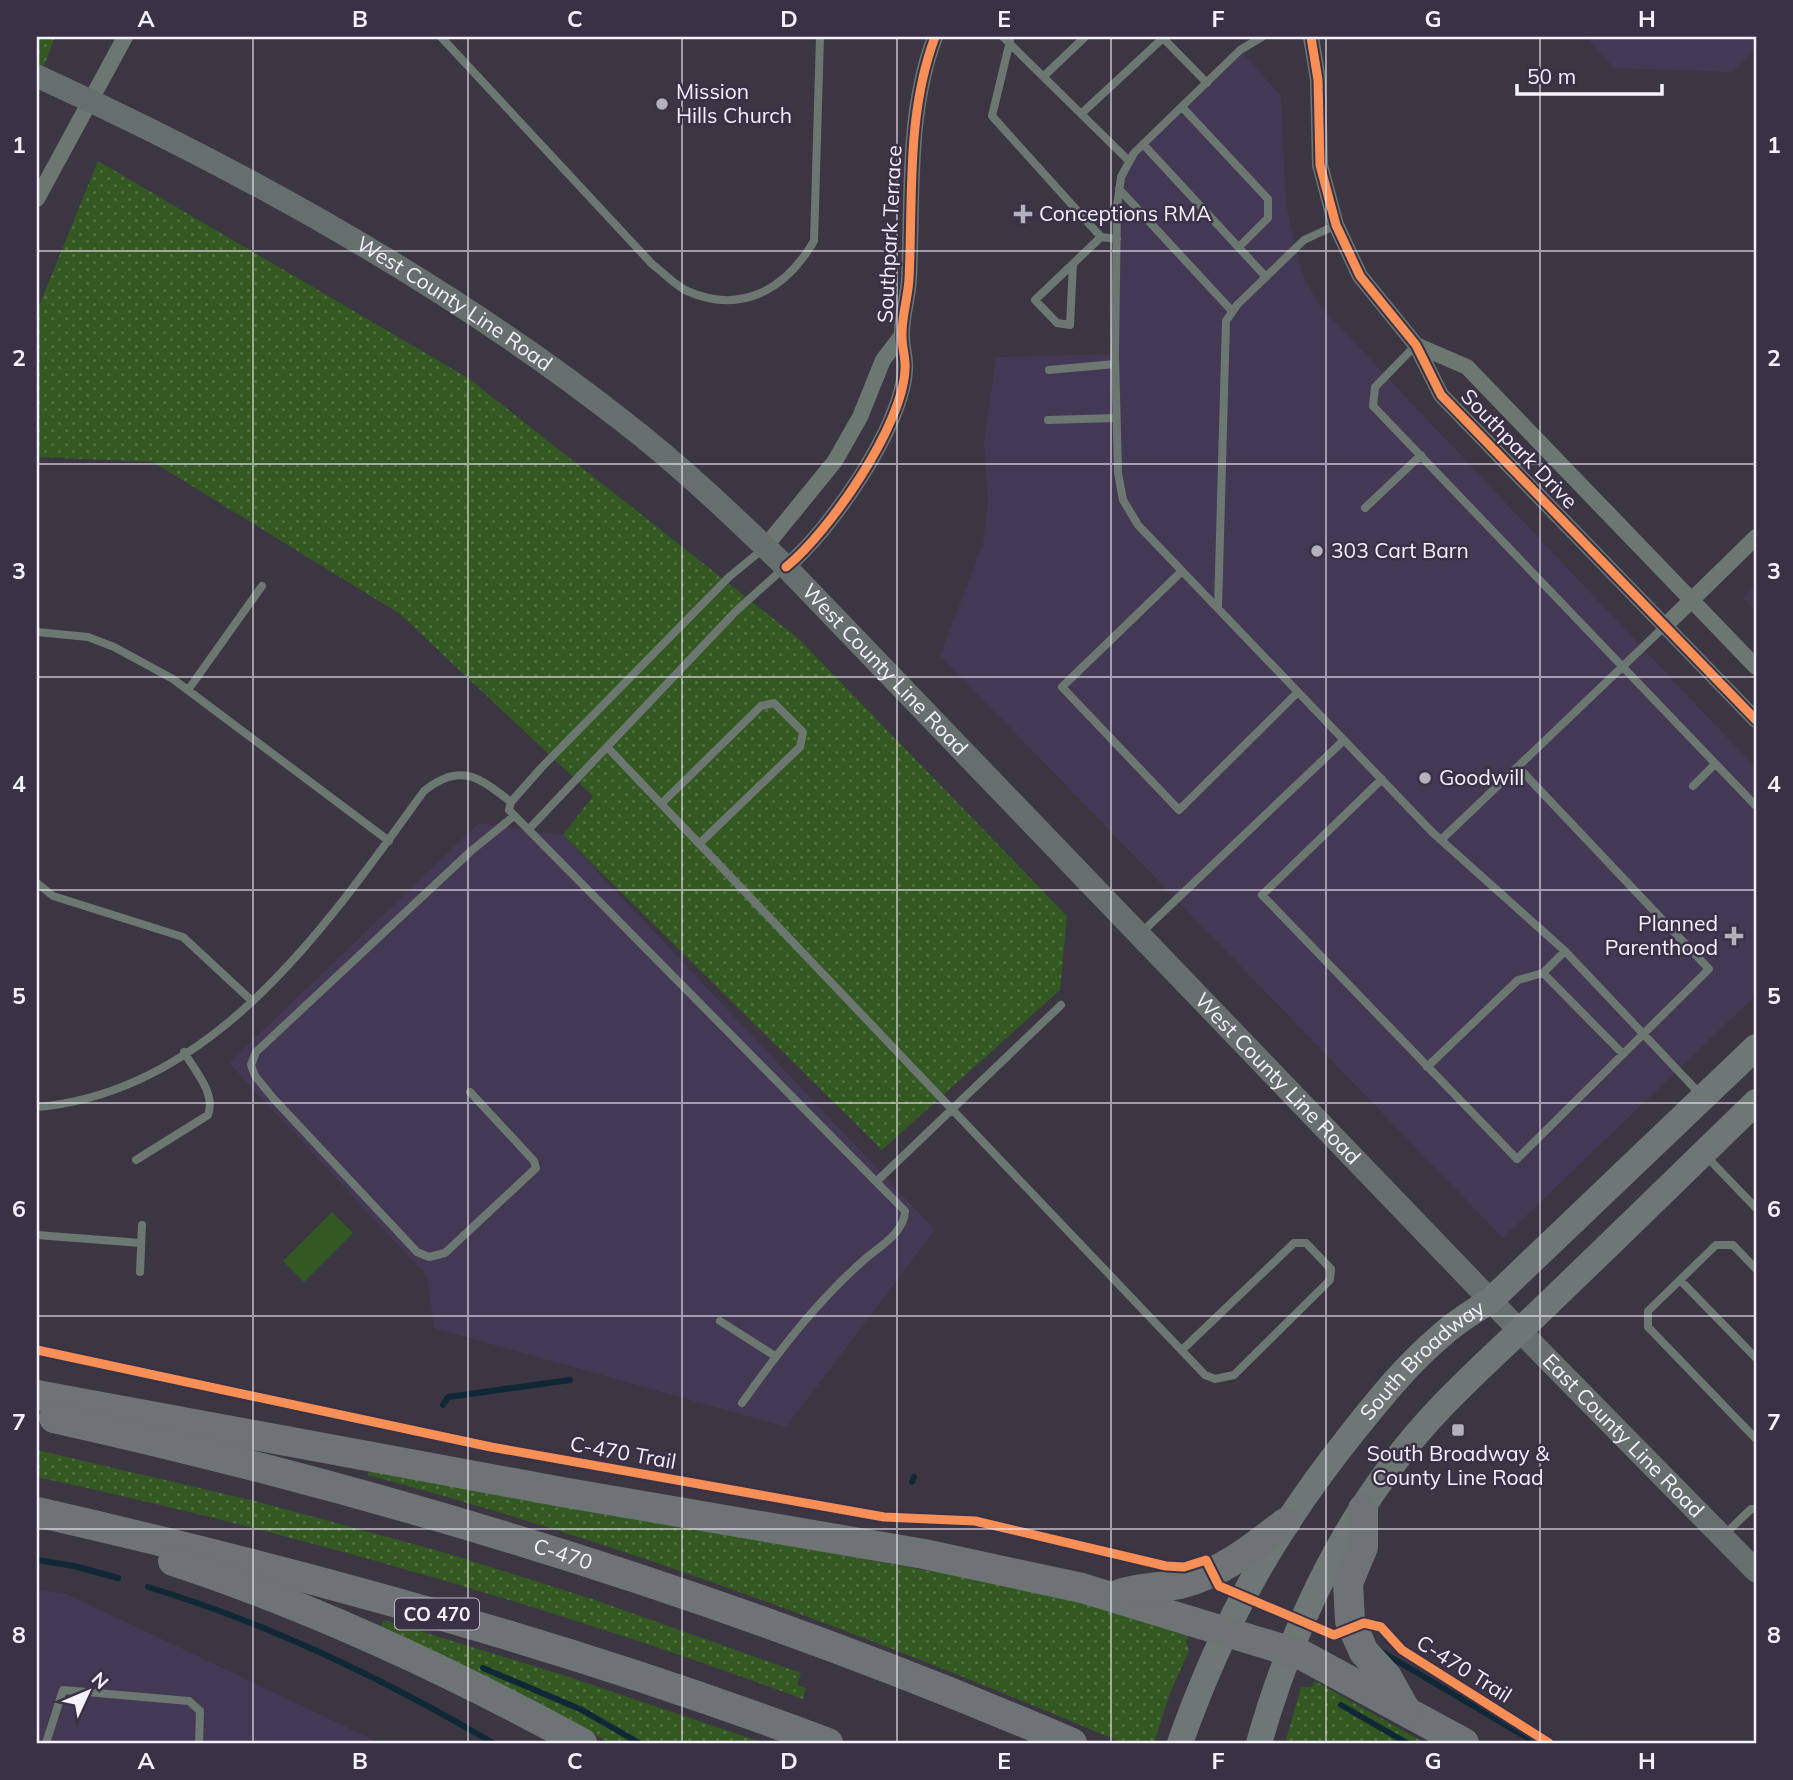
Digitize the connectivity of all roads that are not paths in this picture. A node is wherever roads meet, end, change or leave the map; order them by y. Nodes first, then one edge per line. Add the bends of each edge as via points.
1 (125, 37) edge
2 (441, 37) edge
3 (820, 37) edge
4 (935, 37) edge
5 (1085, 37) edge
6 (1163, 37) edge
7 (1262, 37) edge
8 (1311, 37) edge
9 (1006, 39) edge
10 (37, 76) edge
11 (1044, 76) junction
12 (1207, 83) junction
13 (90, 100) junction
14 (1182, 107) junction
15 (1082, 113) junction
16 (1143, 144) junction
17 (1128, 160) junction
18 (1119, 189) junction
19 (37, 199) edge
20 (1336, 225) junction
21 (1101, 237) junction
22 (1117, 239) junction
23 (1239, 247) junction
24 (1073, 264) junction
25 (1266, 277) junction
26 (1231, 311) junction
27 (902, 335) junction
28 (1416, 345) junction
29 (1115, 364) junction
30 (1049, 370) dead end
31 (1116, 418) junction
32 (1048, 420) dead end
33 (1421, 455) junction
34 (1365, 508) dead end
35 (1756, 537) edge
36 (765, 547) junction
37 (786, 567) junction
38 (1182, 571) junction
39 (262, 586) dead end
40 (1692, 600) junction
41 (1218, 608) junction
42 (1666, 625) junction
43 (37, 632) edge
44 (1622, 667) junction
45 (1756, 667) edge
46 (188, 690) junction
47 (1298, 692) junction
48 (1756, 720) edge
49 (1344, 740) junction
50 (607, 747) junction
51 (1716, 764) junction
52 (1518, 767) junction
53 (1382, 779) junction
54 (1693, 786) dead end
55 (511, 802) junction
56 (661, 804) junction
57 (1756, 806) edge
58 (514, 816) junction
59 (529, 828) junction
60 (1441, 840) junction
61 (388, 841) junction
62 (699, 844) junction
63 (37, 883) edge
64 (1140, 934) junction
65 (1564, 951) junction
66 (1543, 973) junction
67 (253, 1001) junction
68 (1061, 1005) dead end
69 (1644, 1034) junction
70 (1756, 1047) edge
71 (184, 1052) junction
72 (1623, 1054) junction
73 (1427, 1067) junction
74 (470, 1093) dead end
75 (1703, 1097) junction
76 (1756, 1102) edge
77 (37, 1107) edge
78 (953, 1111) junction
79 (1703, 1154) junction
80 (135, 1160) dead end
81 (877, 1181) junction
82 (1755, 1205) edge
83 (142, 1226) dead end
84 (37, 1235) edge
85 (141, 1242) junction
86 (1756, 1269) edge
87 (140, 1272) dead end
88 (1680, 1280) junction
89 (1491, 1300) junction
90 (720, 1321) dead end
91 (1520, 1331) junction
92 (1182, 1350) junction
93 (775, 1356) junction
94 (1756, 1358) edge
95 (37, 1395) edge
96 (742, 1403) dead end
97 (37, 1414) edge
98 (1756, 1439) edge
99 (1363, 1509) junction
100 (1756, 1509) edge
101 (37, 1515) edge
102 (1285, 1523) junction
103 (1722, 1536) junction
104 (1756, 1571) edge
105 (1113, 1596) junction
106 (1224, 1630) junction
107 (1290, 1650) junction
108 (1406, 1712) junction
109 (46, 1743) edge
110 (199, 1743) edge
111 (582, 1743) edge
112 (828, 1743) edge
113 (1072, 1743) edge
114 (1180, 1743) edge
115 (1259, 1743) edge
116 (1464, 1743) edge

1 - 13 street
2 - 3 lane via 652,264 685,290 717,299 750,298 780,285 800,266 814,241
4 - 27 street, Southpark Terrace via 914,125 909,281
5 - 11 lane
6 - 12 lane
6 - 15 lane
7 - 12 lane via 1240,50
8 - 20 street, Southpark Drive via 1318,79 1320,165
9 - 11 lane
9 - 21 lane via 992,116
10 - 13 main road, West County Line Road
11 - 15 lane
12 - 14 lane
13 - 19 street
13 - 36 main road, West County Line Road via 257,184 513,340 625,423
14 - 16 lane
14 - 23 lane via 1268,198 1268,218
15 - 17 lane
16 - 17 lane
16 - 23 lane
17 - 18 lane
18 - 22 lane
18 - 26 lane
20 - 25 lane via 1304,240
20 - 28 street, Southpark Drive via 1360,276
21 - 22 lane
21 - 24 lane
22 - 29 lane
23 - 25 lane
24 - 24 lane via 1035,300 1057,323 1070,325
25 - 26 lane
26 - 41 lane via 1224,337
27 - 36 street, Southpark Terrace via 883,360 860,417 835,461
27 - 37 street, Southpark Terrace via 902,389 881,440 849,495
28 - 33 lane via 1375,387 1373,406
28 - 40 street, Southpark Drive via 1467,367
28 - 42 street, Southpark Drive via 1441,395
29 - 30 lane
29 - 31 lane
31 - 32 lane
31 - 38 lane via 1123,500 1138,525
33 - 34 lane
33 - 44 lane
35 - 40 street
36 - 37 main road, West County Line Road
36 - 55 lane via 729,577
37 - 50 lane via 736,611
37 - 64 main road, West County Line Road
38 - 41 lane
38 - 47 lane via 1062,687 1179,810
39 - 46 lane
40 - 42 street
40 - 45 street, Southpark Drive
41 - 47 lane
42 - 44 lane
42 - 48 street, Southpark Drive
43 - 46 lane via 88,637
44 - 51 lane
44 - 52 lane
46 - 61 lane
47 - 49 lane
49 - 53 lane
49 - 64 lane
50 - 56 lane
50 - 59 lane
51 - 54 lane
51 - 57 lane
52 - 60 lane
52 - 69 lane via 1710,969
53 - 60 lane
53 - 73 lane via 1262,895
55 - 58 lane via 509,810
55 - 61 lane via 486,783 453,773 425,791
56 - 62 lane
56 - 62 lane via 761,706 774,703 803,732 800,747
58 - 59 lane
58 - 74 lane via 256,1052 251,1065 278,1103 417,1252 429,1257 445,1253 536,1168
59 - 81 lane
60 - 65 lane
61 - 67 lane via 328,923
62 - 78 lane
63 - 67 lane via 53,896 183,937
64 - 89 main road, West County Line Road
65 - 66 lane
65 - 69 lane
66 - 72 lane
66 - 73 lane via 1518,980
67 - 71 lane via 232,1023
68 - 78 lane
69 - 72 lane
69 - 75 lane
70 - 75 main road, South Broadway
71 - 77 lane via 135,1083 74,1104
71 - 80 lane via 209,1095 208,1115
72 - 73 lane via 1517,1159
75 - 89 main road, South Broadway
76 - 79 main road, South Broadway
78 - 81 lane
78 - 92 lane
79 - 82 lane
79 - 91 main road, South Broadway
81 - 93 lane via 905,1211 901,1227 836,1284
83 - 85 lane
84 - 85 lane
85 - 87 lane
86 - 88 lane via 1733,1245 1716,1245
88 - 94 lane
88 - 98 lane via 1648,1311 1648,1326
89 - 91 main road, East County Line Road
89 - 102 main road, South Broadway via 1444,1333 1409,1366
90 - 93 lane
91 - 99 main road, South Broadway via 1427,1421
91 - 103 main road, East County Line Road
92 - 92 lane via 1215,1380 1234,1375 1330,1280 1331,1269 1306,1243 1294,1243
93 - 96 lane
95 - 105 highway via 924,1554
97 - 113 highway, C-470 via 290,1474 563,1553 812,1640
99 - 107 main road, South Broadway via 1330,1564
99 - 108 highway via 1363,1547 1348,1583 1349,1613 1360,1645 1387,1676
100 - 103 lane
101 - 111 highway via 52,1528 154,1555 313,1612 440,1668
101 - 112 highway, CO 470 via 248,1562 419,1609 621,1670
102 - 105 highway via 1239,1557 1203,1576
102 - 106 main road, South Broadway
103 - 104 main road, East County Line Road
105 - 106 highway
106 - 107 highway
106 - 114 main road, South Broadway
107 - 108 highway
107 - 115 main road, South Broadway
108 - 116 highway
109 - 110 lane via 62,1690 189,1701 200,1711

